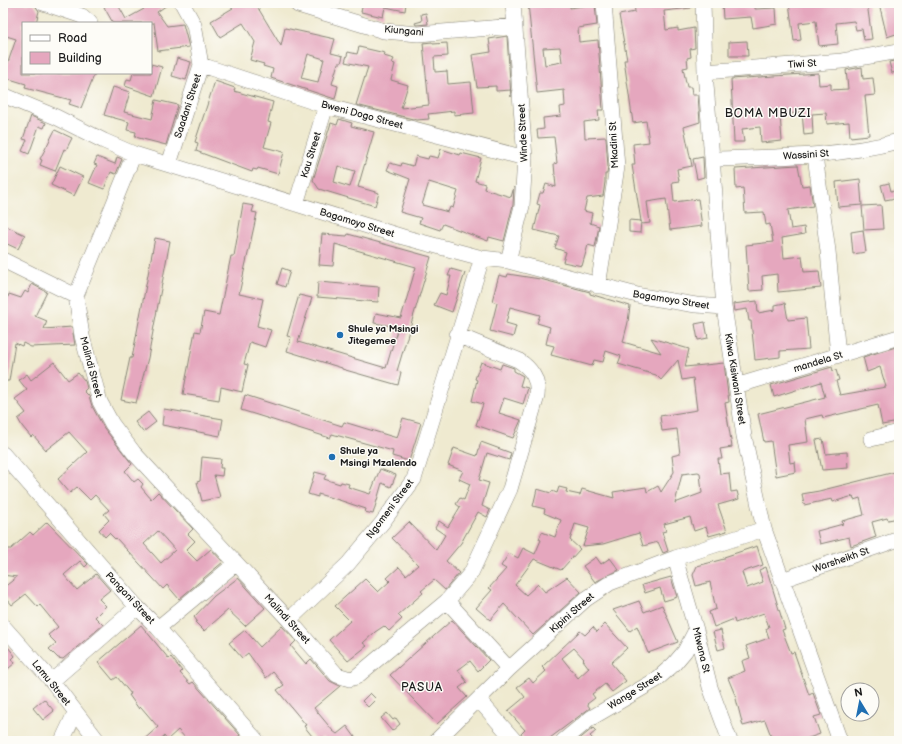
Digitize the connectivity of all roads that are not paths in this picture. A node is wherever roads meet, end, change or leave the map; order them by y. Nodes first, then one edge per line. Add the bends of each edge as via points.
1 (43, 3) edge
2 (73, 3) edge
3 (182, 3) edge
4 (296, 3) edge
5 (513, 3) edge
6 (604, 3) edge
7 (703, 3) edge
8 (86, 20) edge
9 (515, 26) junction
10 (899, 52) edge
11 (201, 65) junction
12 (705, 72) junction
13 (3, 95) edge
14 (326, 106) junction
15 (899, 141) edge
16 (134, 154) junction
17 (815, 156) junction
18 (525, 158) junction
19 (713, 159) junction
20 (169, 164) junction
21 (296, 204) junction
22 (482, 258) junction
23 (3, 260) edge
24 (508, 261) junction
25 (598, 286) junction
26 (76, 296) junction
27 (724, 307) junction
28 (457, 335) junction
29 (899, 337) edge
30 (838, 355) junction
31 (736, 386) junction
32 (899, 432) edge
33 (871, 439) dead end
34 (3, 454) edge
35 (764, 529) junction
36 (899, 539) edge
37 (675, 558) junction
38 (235, 564) junction
39 (782, 580) junction
40 (447, 601) junction
41 (137, 607) junction
42 (290, 620) junction
43 (3, 626) edge
44 (158, 628) junction
45 (696, 630) junction
46 (509, 669) junction
47 (52, 681) junction
48 (479, 700) junction
49 (76, 714) junction
50 (62, 741) edge
51 (98, 741) edge
52 (257, 741) edge
53 (436, 741) edge
54 (515, 741) edge
55 (563, 741) edge
56 (730, 741) edge
57 (840, 741) edge

1 - 8 street
2 - 8 street
3 - 11 street, Saadani Street via 194,26
4 - 9 street, Kiungani via 384,31 418,34
5 - 9 street, Winde Street
6 - 25 street, Mkadini St via 617,167
7 - 12 street, Kilwa Kisiwani Street
9 - 18 street, Winde Street
10 - 12 street, Tiwi St via 842,61
11 - 14 street, Bweni Dogo Street
11 - 20 street, Saadani Street
12 - 19 street, Kilwa Kisiwani Street
13 - 16 street, Bagamoyo Street
14 - 18 street, Bweni Dogo Street
14 - 21 street, Kau Street
15 - 17 street, Wassini St
16 - 20 street, Bagamoyo Street
16 - 26 street
17 - 19 street, Wassini St
17 - 30 street via 828,251
18 - 24 street, Winde Street via 522,206
19 - 27 street, Kilwa Kisiwani Street
20 - 21 street, Bagamoyo Street
21 - 22 street, Bagamoyo Street
22 - 24 street, Bagamoyo Street
22 - 28 street, Ngomeni Street
23 - 26 street
24 - 25 street, Bagamoyo Street
25 - 27 street, Bagamoyo Street via 672,302
26 - 38 street, Malindi Street via 82,336 93,378 100,402 112,424 134,453
27 - 31 street, Kilwa Kisiwani Street
28 - 40 street, Malindi Street via 518,360 527,366 538,386 510,489 471,573
28 - 42 street, Ngomeni Street via 414,479 348,564
29 - 30 street, mandela St
30 - 31 street, mandela St
31 - 35 street, Kilwa Kisiwani Street
32 - 33 street
34 - 41 street, Pangani Street
35 - 37 street, Kipini Street
35 - 39 street, Kilwa Kisiwani Street
36 - 39 street, Warsheikh St
37 - 45 street, Mtwana St
37 - 46 street, Kipini Street via 610,583 586,599
38 - 42 street, Malindi Street
38 - 44 street
39 - 57 street, Kilwa Kisiwani Street
40 - 42 street, Malindi Street via 356,677 350,679 337,675
40 - 46 street
41 - 44 street, Pangani Street
41 - 47 street
43 - 47 street, Lamu Street
44 - 52 street, Pangani Street
45 - 55 street, Wange Street via 685,651 656,680 592,718
45 - 56 street, Mtwana St via 710,687
46 - 48 street, Kipini Street
47 - 49 street, Lamu Street
48 - 53 street, Kipini Street
48 - 54 street
49 - 50 street
49 - 51 street, Lamu Street

